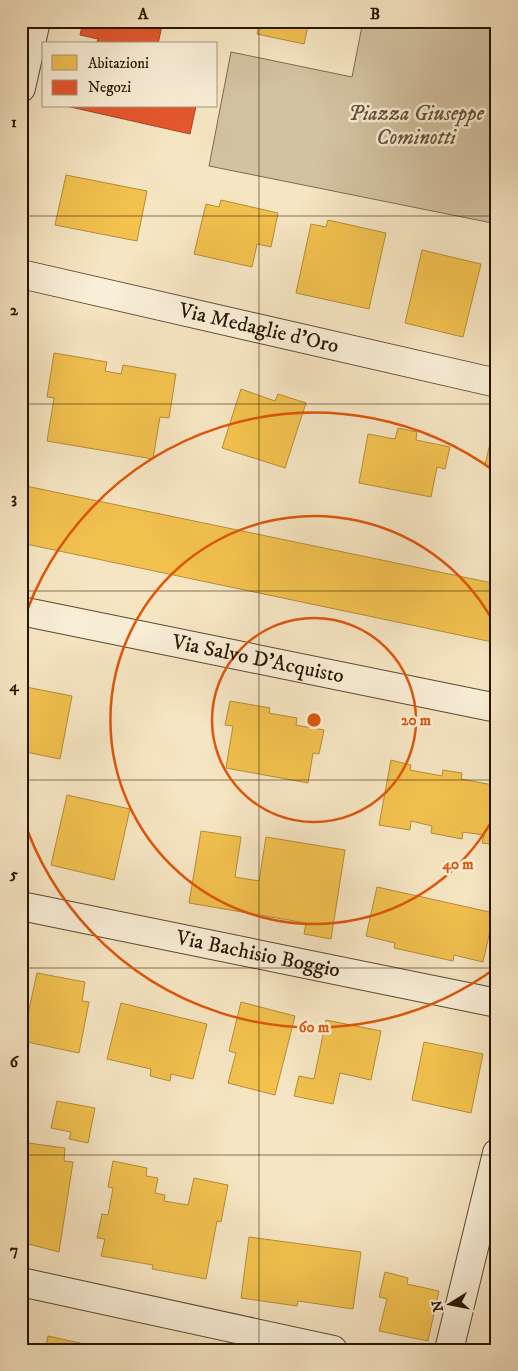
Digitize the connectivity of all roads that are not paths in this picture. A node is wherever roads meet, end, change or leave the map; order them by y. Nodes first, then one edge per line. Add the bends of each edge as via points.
1 (36, 21) edge
2 (21, 88) edge
3 (21, 274) edge
4 (497, 383) edge
5 (21, 611) edge
6 (497, 708) edge
7 (21, 906) edge
8 (497, 1003) edge
9 (497, 1153) edge
10 (21, 1282) edge
11 (333, 1350) edge
12 (449, 1350) edge

1 - 2 street
3 - 4 street, Via Medaglie d'Oro
5 - 6 street, Via Salvo D'Acquisto
7 - 8 street, Via Bachisio Boggio
9 - 12 street
10 - 11 street

